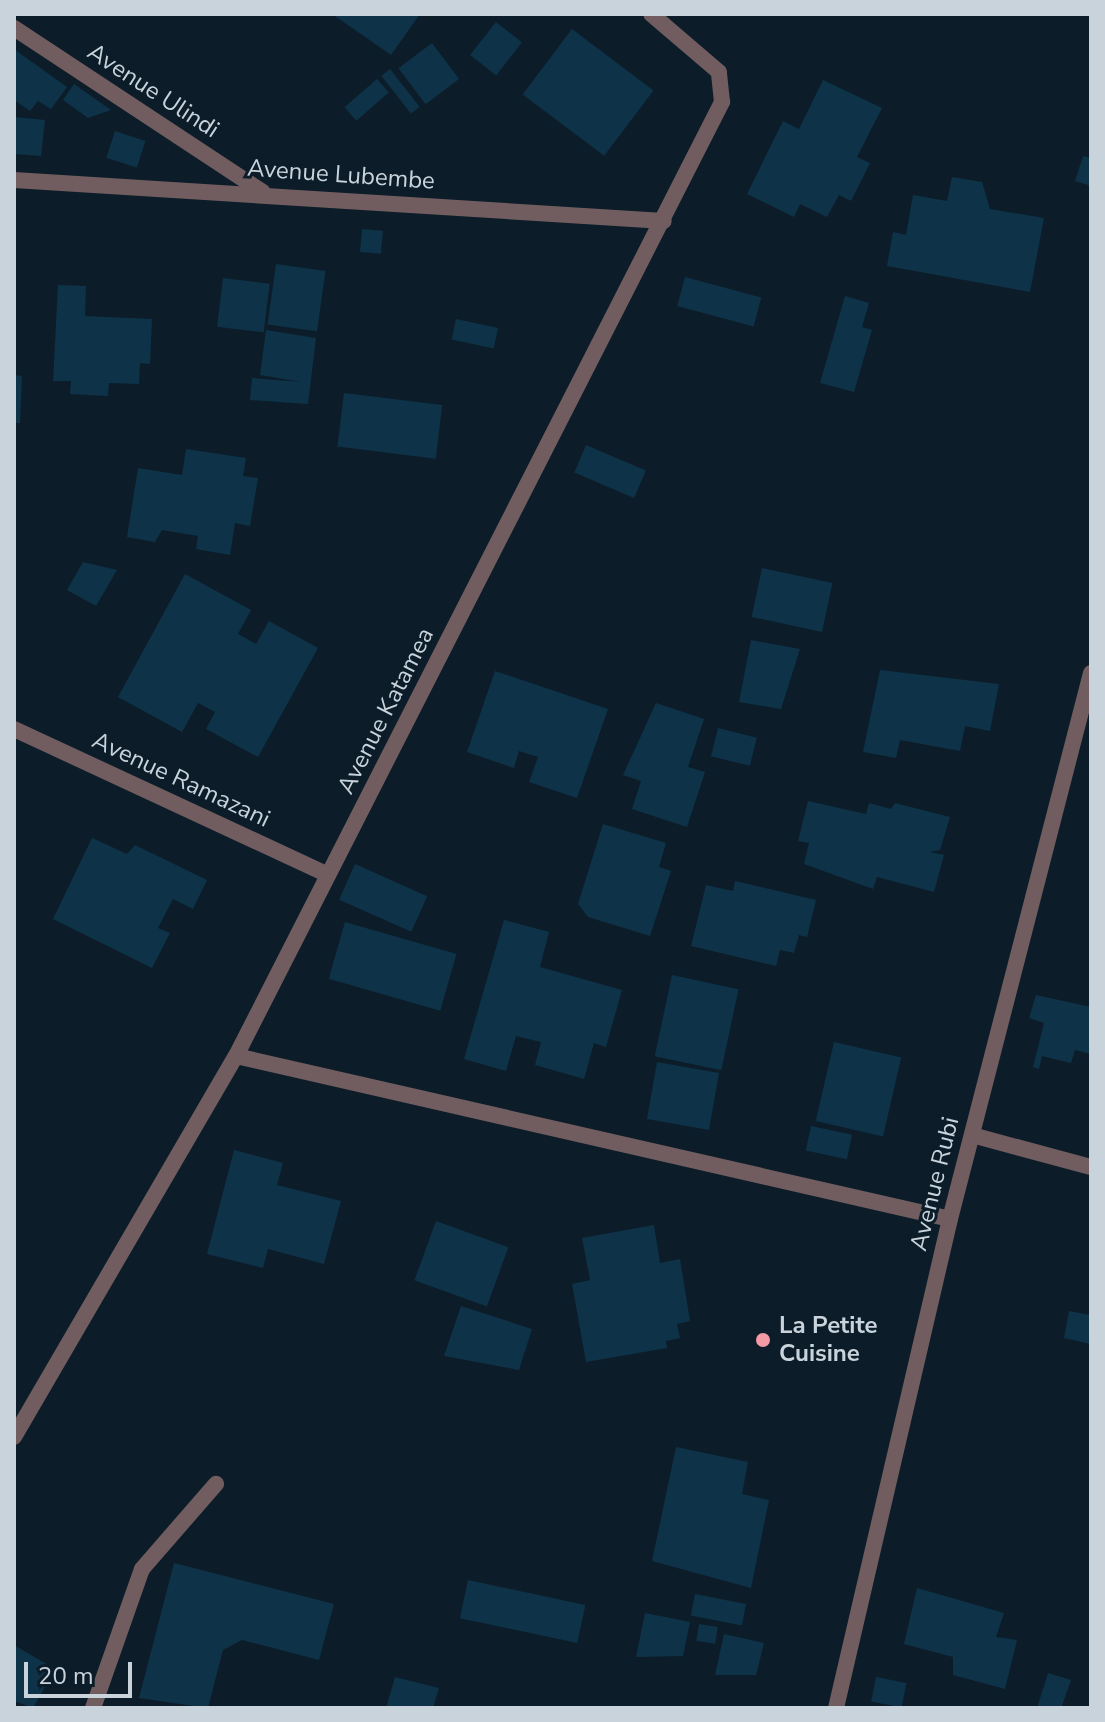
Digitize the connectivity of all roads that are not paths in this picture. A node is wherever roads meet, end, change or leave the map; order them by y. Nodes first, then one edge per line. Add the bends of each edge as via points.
1 (651, 14) edge
2 (14, 28) edge
3 (14, 180) edge
4 (266, 194) junction
5 (664, 221) junction
6 (1091, 673) edge
7 (14, 729) edge
8 (328, 875) junction
9 (236, 1056) junction
10 (972, 1135) junction
11 (1091, 1167) edge
12 (950, 1219) junction
13 (14, 1437) edge
14 (216, 1484) dead end
15 (93, 1708) edge
16 (836, 1708) edge

1 - 5 street, Avenue Katamea via 713,66 724,89
2 - 4 street, Avenue Ulindi
3 - 4 street, Avenue Lubembe
4 - 5 street, Avenue Lubembe
5 - 8 street, Avenue Katamea
6 - 10 street, Avenue Rubi
7 - 8 street, Avenue Ramazani
8 - 9 street, Avenue Katamea
9 - 12 street
9 - 13 street, Avenue Katamea
10 - 11 street
10 - 12 street, Avenue Rubi
12 - 16 street, Avenue Rubi
14 - 15 street via 142,1569

